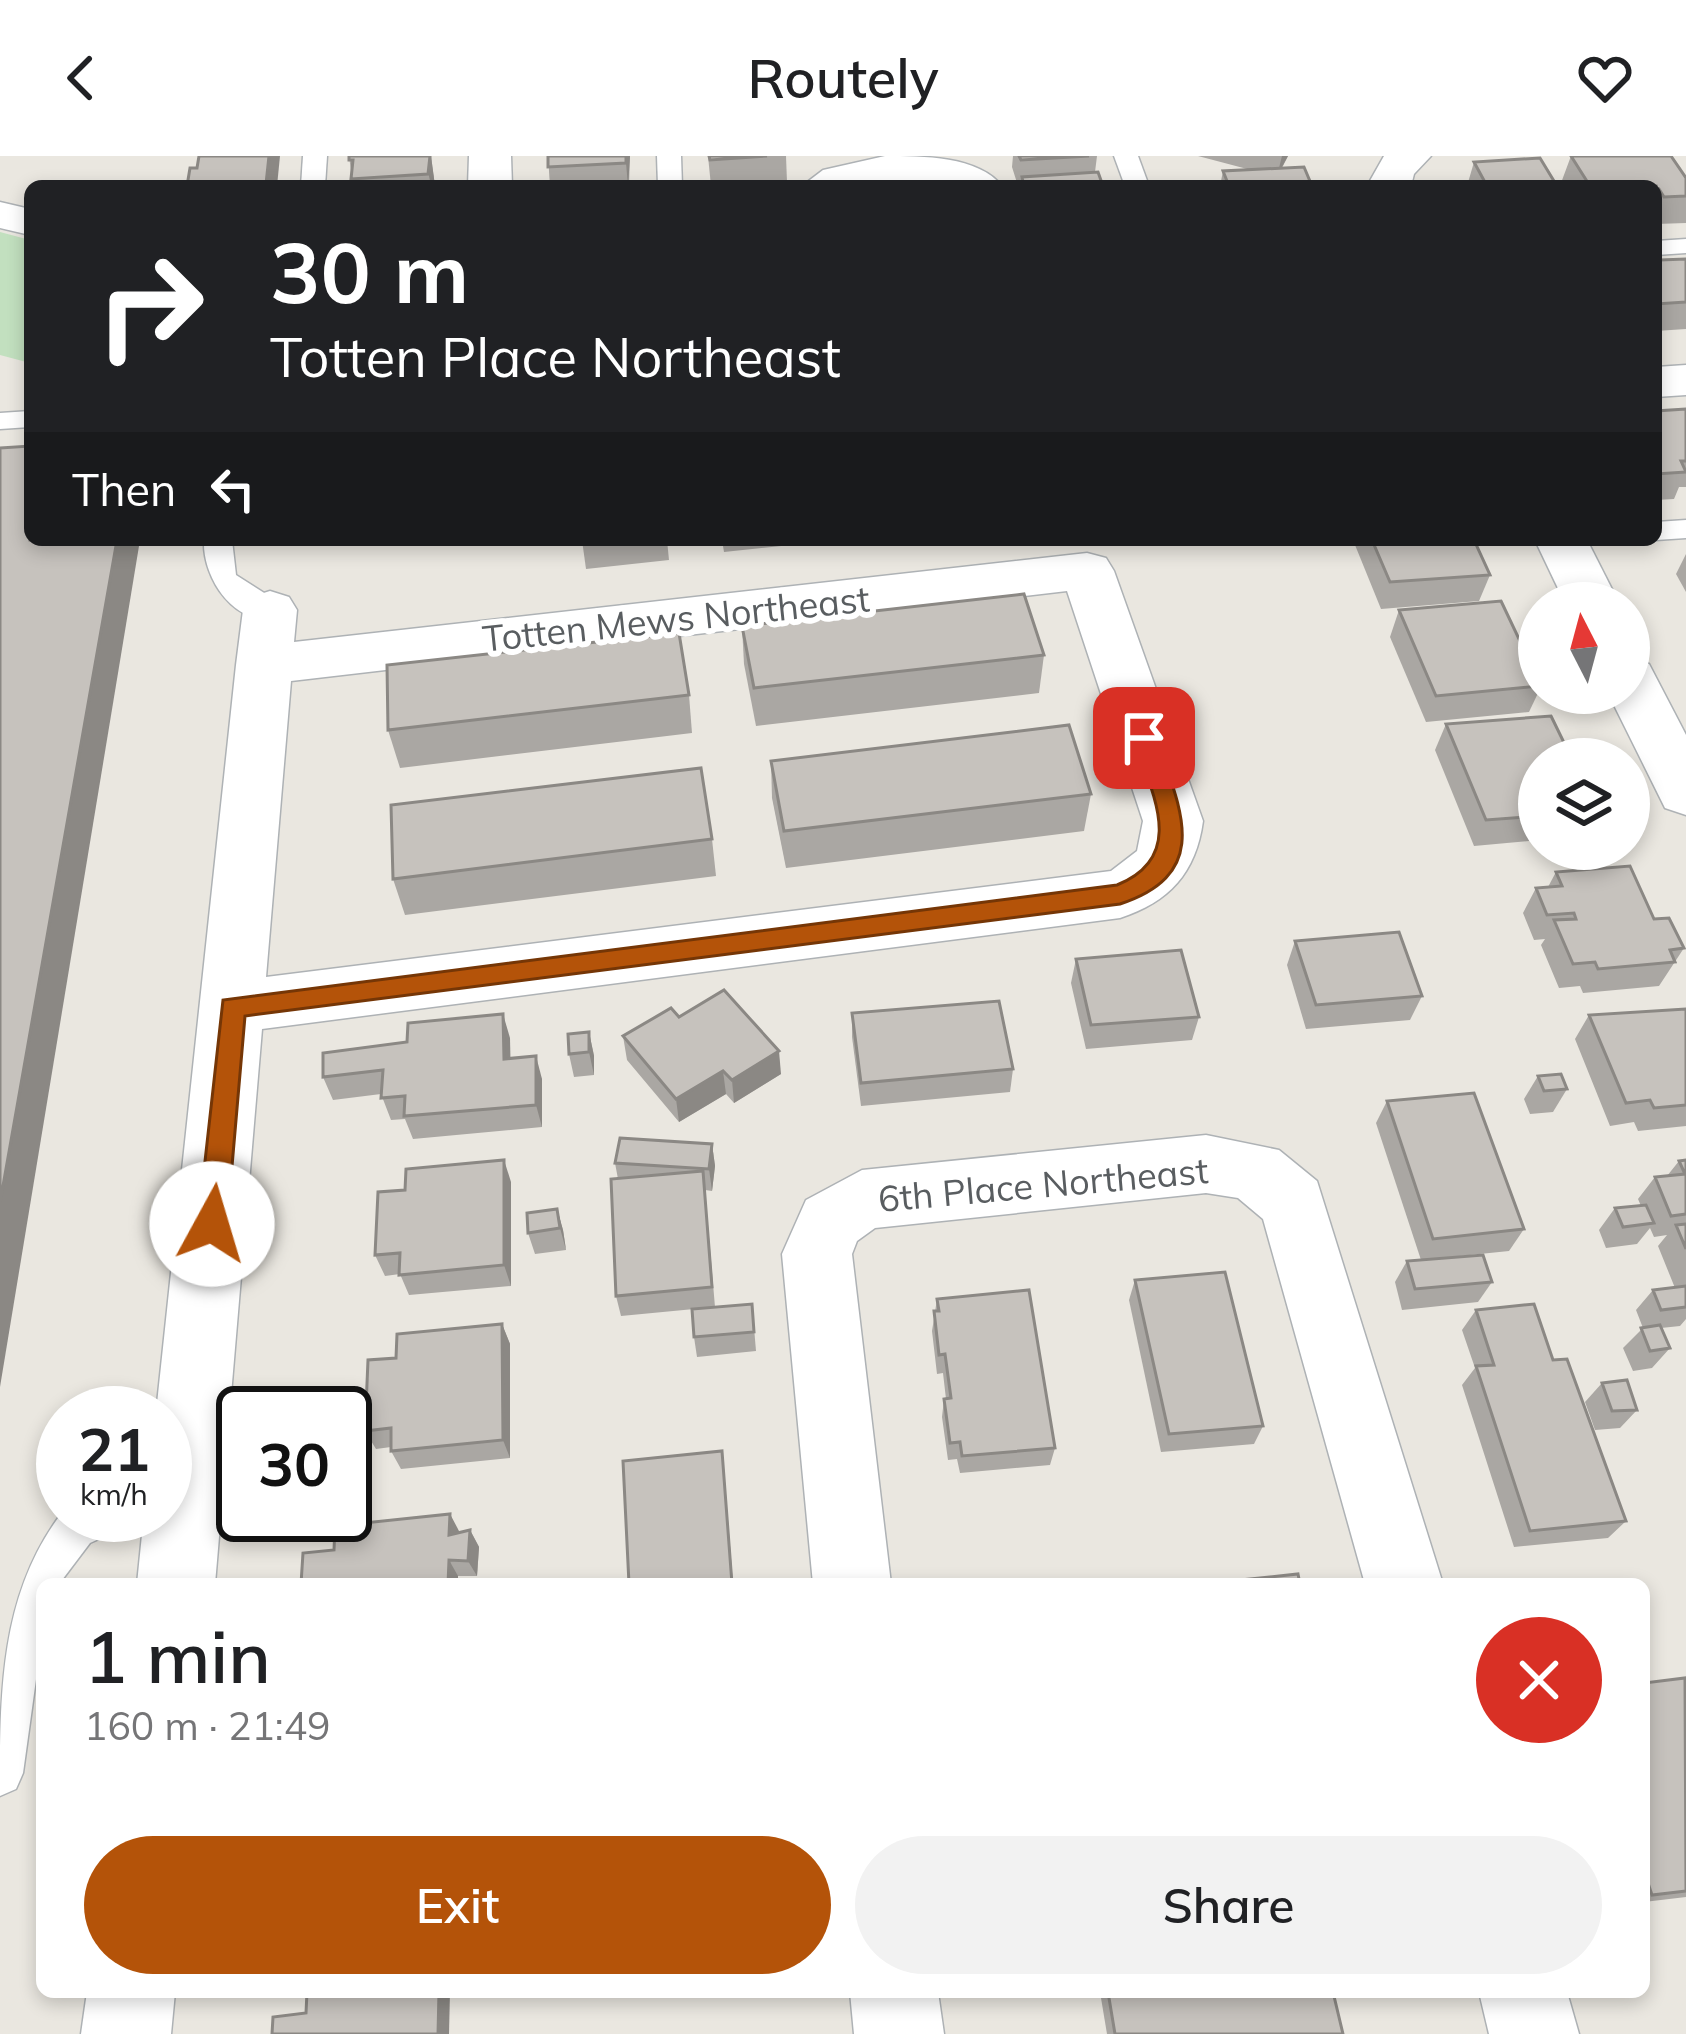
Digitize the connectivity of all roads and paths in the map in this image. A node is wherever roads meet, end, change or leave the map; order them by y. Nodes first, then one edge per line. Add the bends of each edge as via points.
1 (834, 180) edge
2 (970, 180) edge
3 (218, 546) edge
4 (1564, 546) edge
5 (1582, 582) edge
6 (267, 638) junction
7 (1654, 699) edge
8 (1686, 793) edge
9 (233, 1007) junction
10 (189, 1386) edge
11 (63, 1542) edge
12 (176, 1542) edge
13 (39, 1578) edge
14 (176, 1578) edge
15 (851, 1578) edge
16 (1402, 1578) edge
17 (36, 1586) edge
18 (0, 1773) edge
19 (130, 1998) edge
20 (895, 1998) edge
21 (1525, 1998) edge
22 (126, 2034) edge
23 (899, 2034) edge
24 (1534, 2034) edge

1 - 2 street via 926,168
3 - 6 lane via 220,580
4 - 5 street
6 - 9 street
6 - 9 street, Totten Mews Northeast via 1088,572 1173,821 1169,856 1144,884 1120,894
7 - 8 street
9 - 10 street
11 - 13 lane
12 - 14 street
15 - 16 street, 6th Place Northeast via 817,1254 830,1220 862,1200 1205,1164 1255,1172 1293,1202
17 - 18 lane
19 - 22 street
20 - 23 street
21 - 24 street

